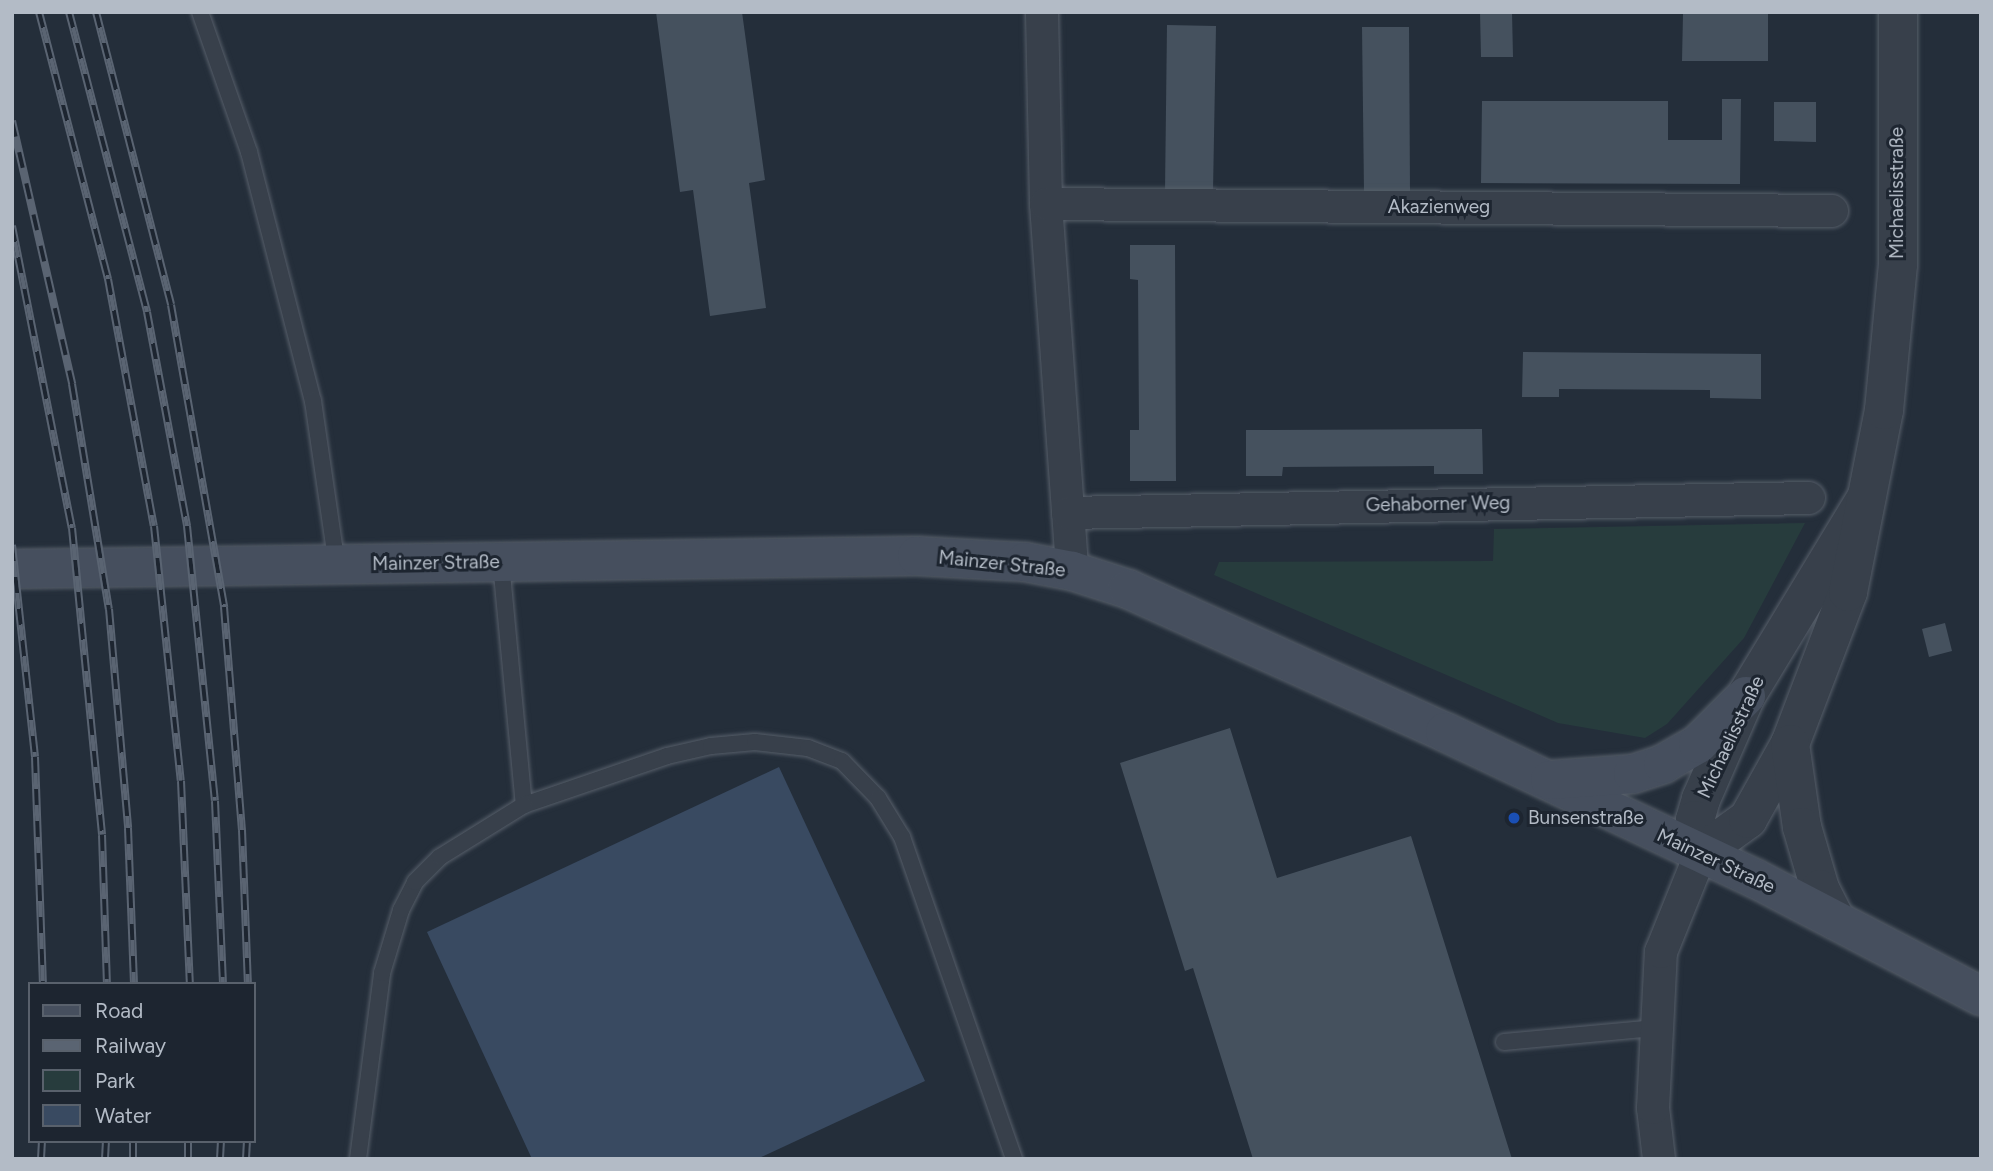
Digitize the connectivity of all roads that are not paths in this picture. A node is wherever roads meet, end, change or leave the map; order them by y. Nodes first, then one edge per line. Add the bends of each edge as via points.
1 (200, 12) edge
2 (1042, 12) edge
3 (1898, 12) edge
4 (1046, 204) junction
5 (1832, 211) dead end
6 (1809, 498) dead end
7 (1866, 498) junction
8 (1068, 513) junction
9 (501, 563) junction
10 (337, 565) junction
11 (12, 569) edge
12 (1072, 571) junction
13 (1746, 696) junction
14 (1790, 744) junction
15 (1545, 780) junction
16 (524, 805) junction
17 (1701, 853) junction
18 (1836, 920) junction
19 (1981, 996) edge
20 (1656, 1028) junction
21 (1504, 1042) dead end
22 (358, 1159) edge
23 (1014, 1159) edge
24 (1659, 1159) edge

1 - 10 lane via 248,152 313,401
2 - 4 street
3 - 7 street, Michaelisstraße via 1898,265 1884,410
4 - 5 street, Akazienweg
4 - 8 street
6 - 8 street, Gehaborner Weg
7 - 13 street, Michaelisstraße
7 - 14 street, Michaelisstraße via 1848,592
8 - 12 street
9 - 10 main road, Mainzer Straße
9 - 12 main road, Mainzer Straße via 917,556 1025,562
9 - 16 lane
10 - 11 main road, Mainzer Straße
12 - 15 main road, Mainzer Straße via 1128,589
13 - 15 main road via 1698,744 1663,764 1620,776
13 - 17 street, Michaelisstraße via 1701,799 1695,820
14 - 17 street, Michaelisstraße via 1748,819
14 - 18 street via 1798,815 1820,889
15 - 17 main road, Mainzer Straße
16 - 22 lane via 440,857 415,882 401,909 382,974
16 - 23 lane via 667,756 711,746 755,742 808,748 842,761 878,798 902,837
17 - 18 main road, Mainzer Straße
17 - 20 street via 1661,952
18 - 19 main road, Mainzer Straße
20 - 21 lane
20 - 24 street via 1653,1108

